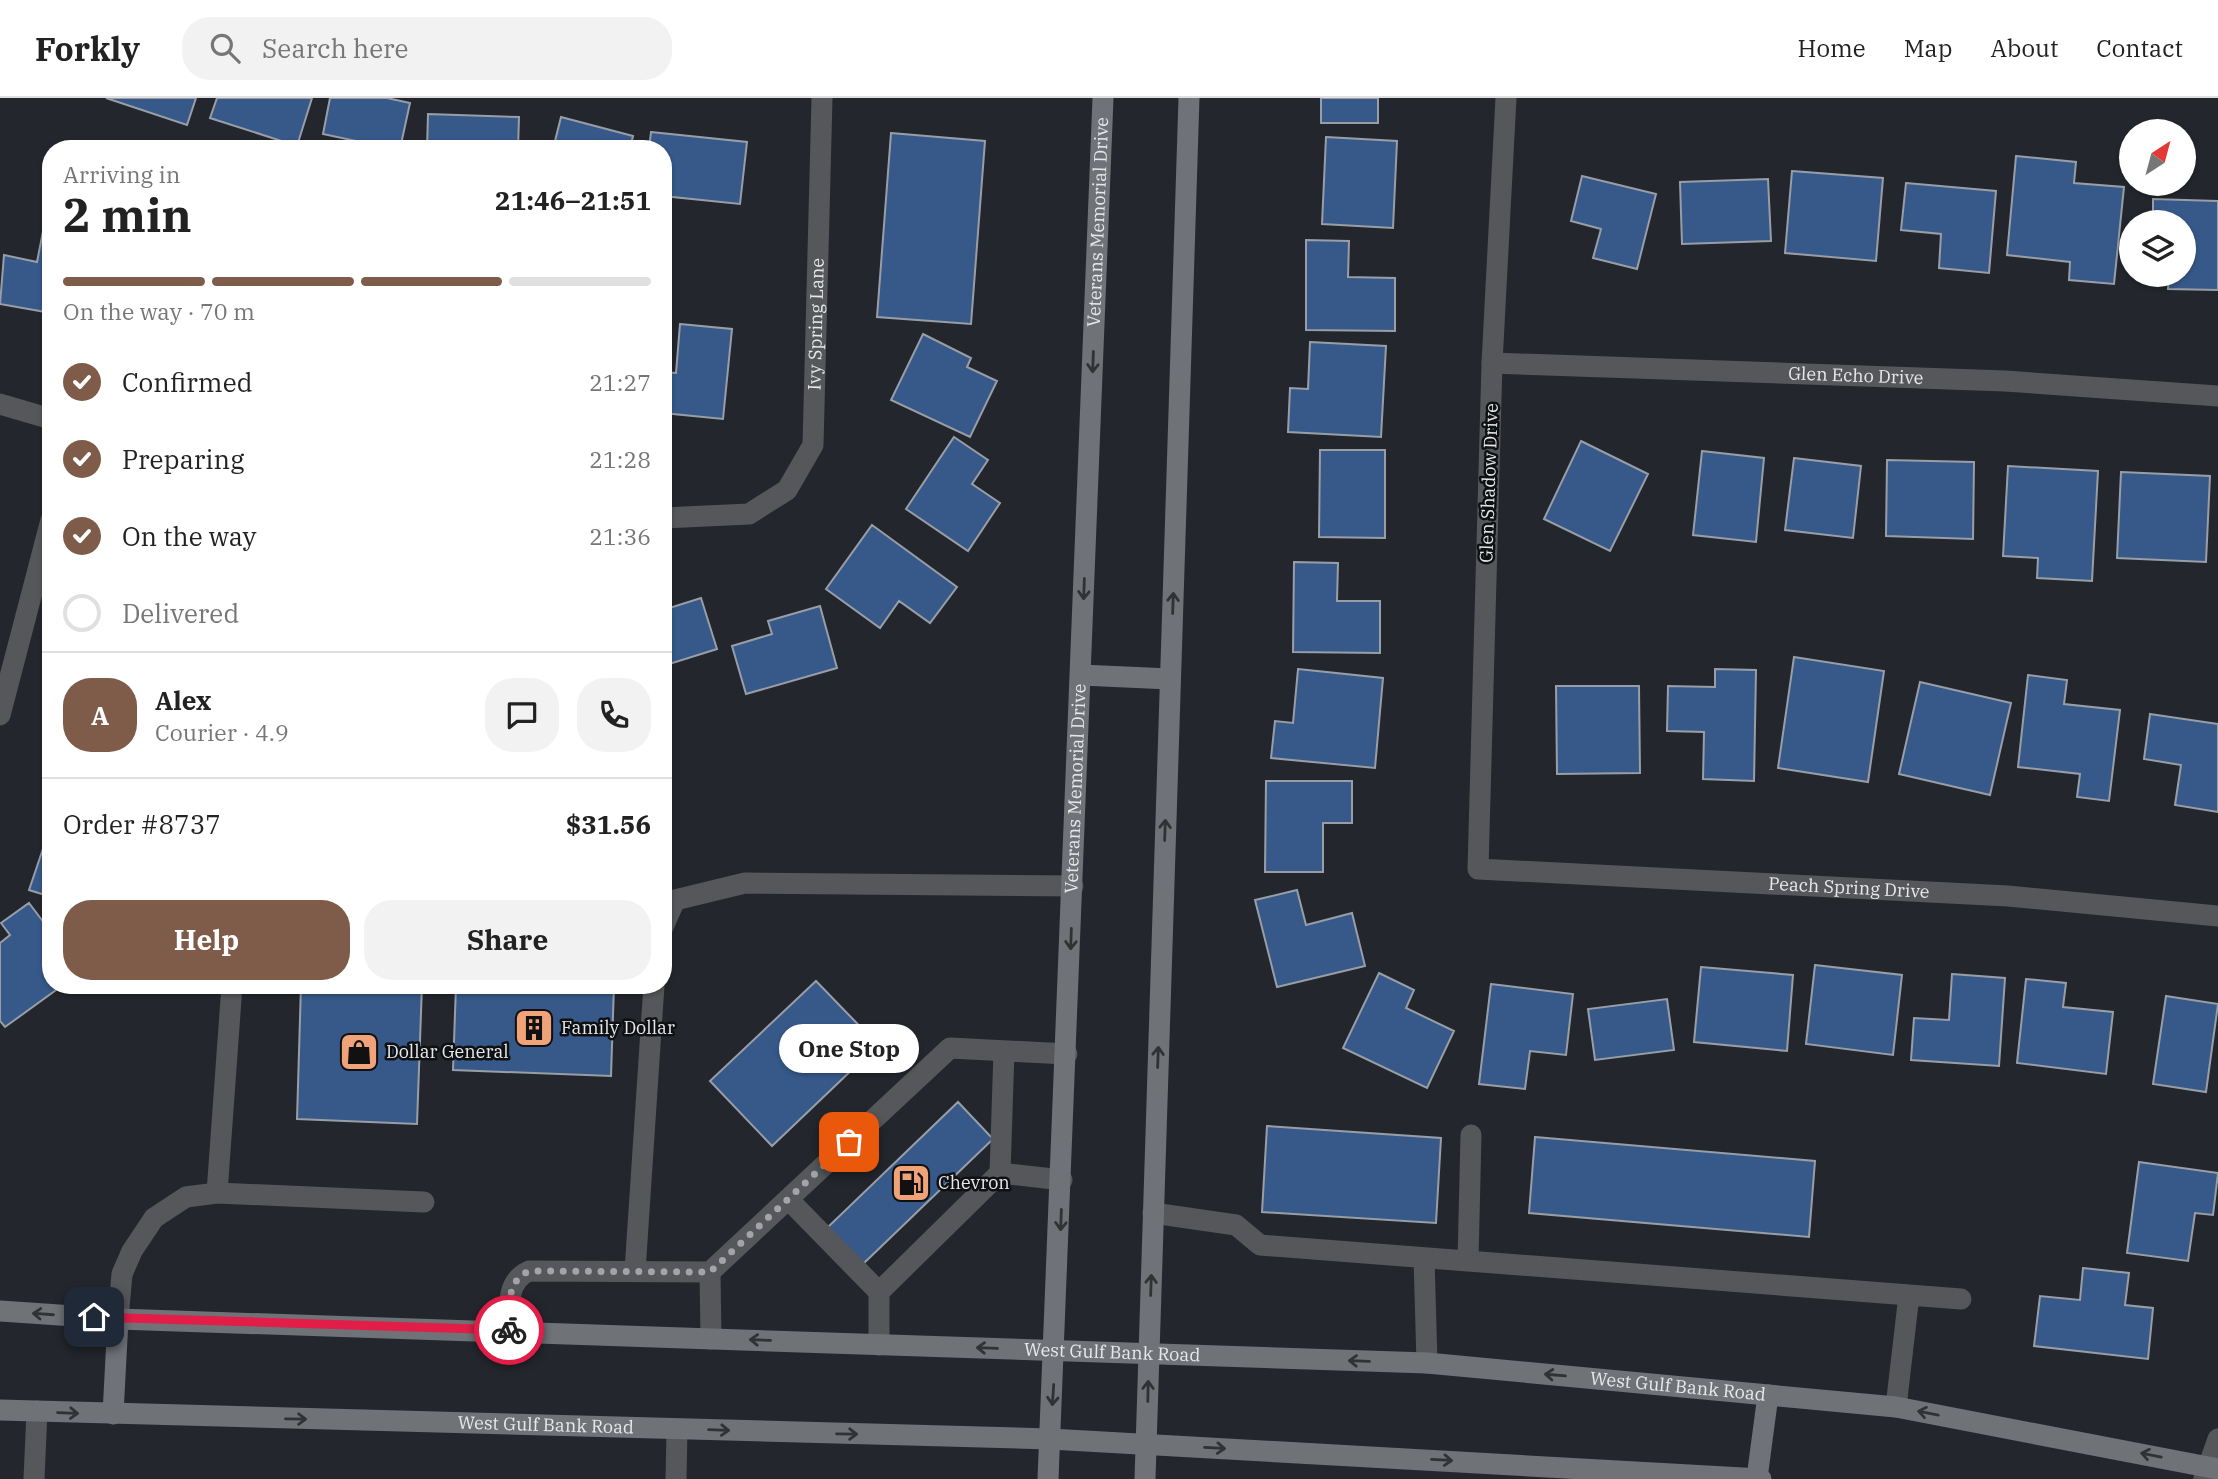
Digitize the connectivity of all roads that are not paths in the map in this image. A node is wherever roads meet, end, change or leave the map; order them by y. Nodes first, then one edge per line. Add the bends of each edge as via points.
1 (822, 98) edge
2 (1103, 98) edge
3 (1189, 98) edge
4 (1506, 98) edge
5 (1492, 363) junction
6 (2218, 396) edge
7 (0, 404) edge
8 (42, 416) edge
9 (672, 518) edge
10 (42, 554) edge
11 (1081, 675) junction
12 (1170, 679) junction
13 (0, 715) edge
14 (1478, 869) joint
15 (1073, 886) junction
16 (672, 907) edge
17 (2218, 916) edge
18 (231, 994) edge
19 (653, 994) edge
20 (1004, 1051) junction
21 (1067, 1054) junction
22 (1471, 1135) dead end
23 (1000, 1173) junction
24 (1062, 1180) junction
25 (217, 1193) junction
26 (788, 1199) junction
27 (424, 1202) dead end
28 (1153, 1213) junction
29 (1424, 1258) junction
30 (1468, 1261) junction
31 (635, 1271) junction
32 (710, 1272) junction
33 (879, 1292) junction
34 (1909, 1295) junction
35 (1961, 1299) dead end
36 (0, 1311) edge
37 (118, 1319) junction
38 (509, 1332) junction
39 (711, 1339) junction
40 (879, 1345) junction
41 (1056, 1350) junction
42 (1148, 1353) junction
43 (1427, 1363) junction
44 (1768, 1395) junction
45 (1896, 1407) junction
46 (0, 1409) edge
47 (37, 1411) junction
48 (113, 1415) junction
49 (677, 1429) junction
50 (1050, 1439) junction
51 (2218, 1439) edge
52 (1146, 1444) junction
53 (1500, 1471) edge
54 (2210, 1471) edge
55 (34, 1479) edge
56 (676, 1479) edge
57 (1048, 1479) edge
58 (1145, 1479) edge
59 (1758, 1479) edge

1 - 9 street, Ivy Spring Lane via 813,444 787,491 749,514
2 -> 11 main road, Veterans Memorial Drive
12 -> 3 main road
4 - 5 street, Glen Shadow Drive
5 - 6 street, Glen Echo Drive via 2005,381
5 - 14 street, Glen Shadow Drive
7 - 8 street
10 - 13 street
11 - 12 main road
11 - 15 main road, Veterans Memorial Drive
28 -> 12 main road
14 - 17 street, Peach Spring Drive via 2008,896
15 - 16 street via 745,883 675,900
15 -> 21 main road, Veterans Memorial Drive
18 - 25 street
19 - 31 street
20 - 21 street
20 - 23 street
20 - 26 street via 950,1048
21 - 24 main road, Veterans Memorial Drive
22 - 30 street
23 - 24 street
23 - 33 street
24 -> 41 main road, Veterans Memorial Drive
25 - 27 street
25 - 37 street via 186,1197 154,1218 122,1274
26 - 32 street
26 - 33 street
28 - 29 street via 1236,1225 1260,1245
42 -> 28 main road
29 - 30 street
29 - 43 street
30 - 34 street
31 - 32 street
31 - 38 street via 529,1271 518,1276 511,1287
32 - 39 street
33 - 40 street
34 - 35 street
34 - 45 street
37 -> 36 main road, West Gulf Bank Road
37 - 38 main road, West Gulf Bank Road
37 - 48 main road
38 - 39 main road, West Gulf Bank Road
40 -> 39 main road, West Gulf Bank Road
41 -> 40 main road, West Gulf Bank Road
41 - 42 main road, West Gulf Bank Road
41 -> 50 main road, Veterans Memorial Drive
43 -> 42 main road, West Gulf Bank Road
52 -> 42 main road
44 -> 43 main road, West Gulf Bank Road
44 - 45 main road, West Gulf Bank Road
44 - 59 main road
54 -> 45 main road, West Gulf Bank Road
46 - 47 main road, West Gulf Bank Road
47 -> 48 main road, West Gulf Bank Road
47 - 55 street
48 -> 49 main road, West Gulf Bank Road
49 -> 50 main road, West Gulf Bank Road
49 - 56 street
50 - 52 main road, West Gulf Bank Road
50 - 57 main road, Veterans Memorial Drive
51 - 54 street
52 -> 53 main road, West Gulf Bank Road
52 - 58 main road
53 - 59 main road, West Gulf Bank Road

